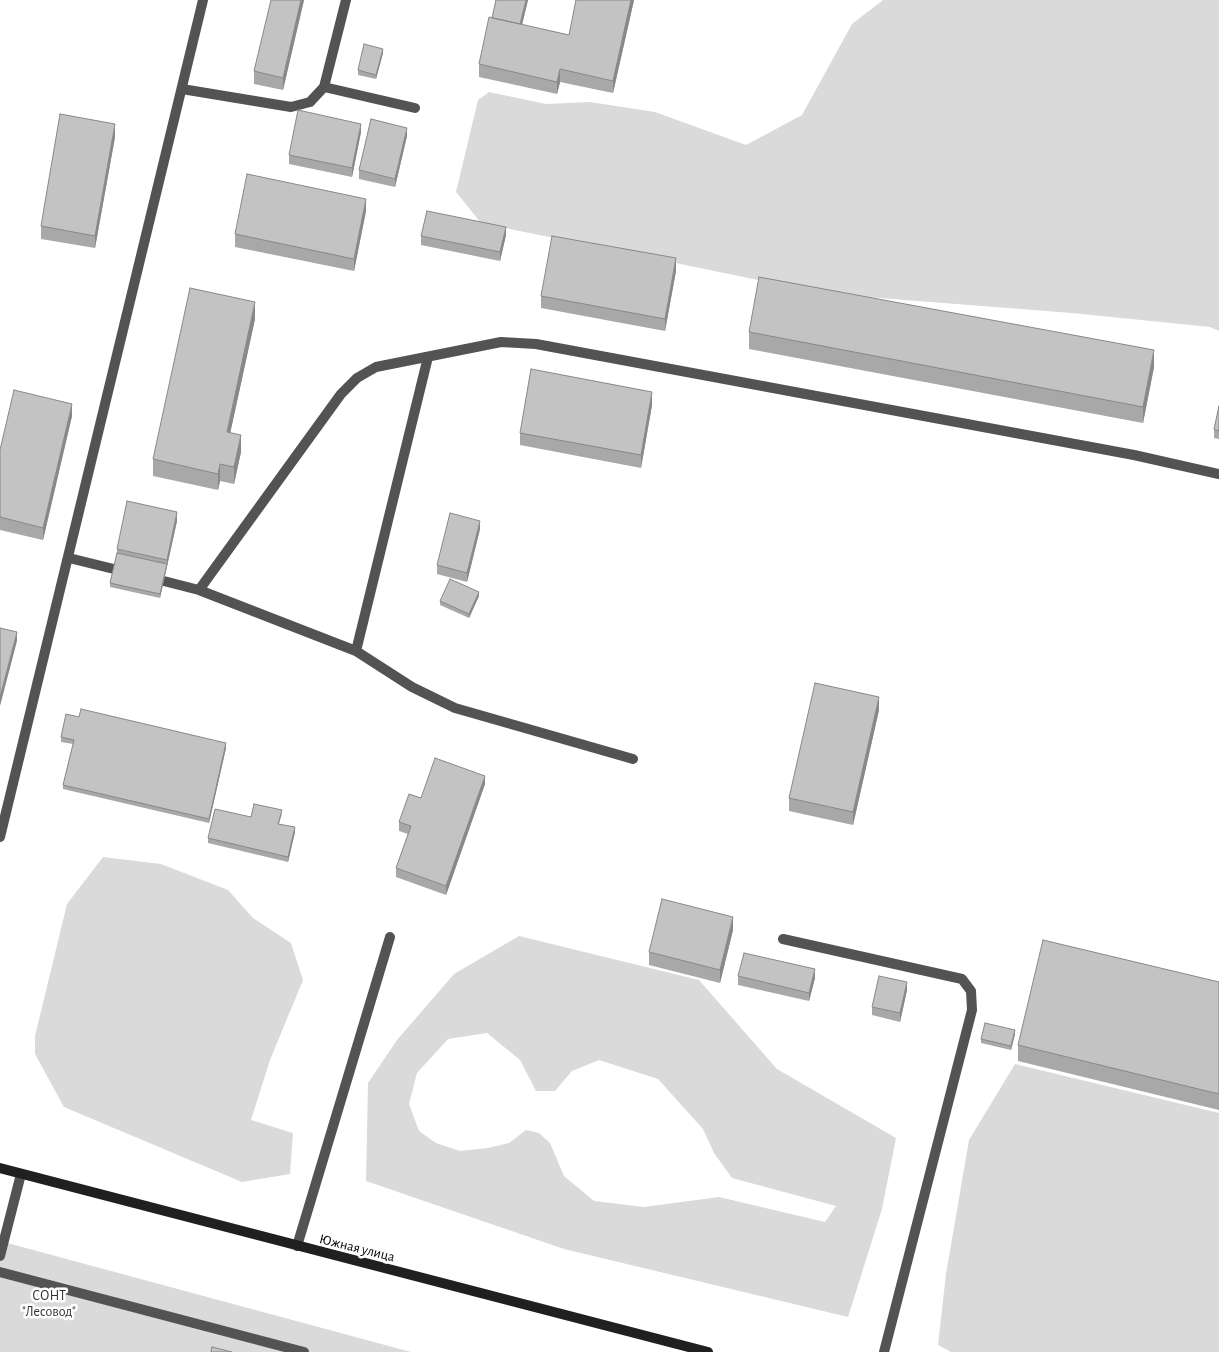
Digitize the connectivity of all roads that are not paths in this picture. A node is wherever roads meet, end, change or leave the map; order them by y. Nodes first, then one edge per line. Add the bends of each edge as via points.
1 (203, 0) edge
2 (346, 0) edge
3 (324, 87) junction
4 (182, 89) junction
5 (415, 108) dead end
6 (428, 357) junction
7 (1219, 474) edge
8 (69, 558) junction
9 (199, 590) junction
10 (356, 651) junction
11 (633, 759) dead end
12 (0, 837) edge
13 (390, 937) dead end
14 (783, 939) dead end
15 (0, 1168) edge
16 (21, 1174) junction
17 (297, 1246) junction
18 (0, 1256) edge
19 (0, 1272) edge
20 (304, 1352) edge
21 (708, 1352) edge
22 (884, 1352) edge

1 - 4 street
2 - 3 street
3 - 4 street via 310,102 291,107
3 - 5 street
4 - 8 street
6 - 7 street via 501,342 536,344 1134,455
6 - 9 street via 376,367 357,378 341,394
6 - 10 street
8 - 9 street
8 - 12 street
9 - 10 street
10 - 11 street via 412,687 455,708
13 - 17 street
14 - 22 street via 962,979 971,991 972,1010
15 - 16 main road, Южная улица
16 - 17 main road, Южная улица
16 - 18 street
17 - 21 main road, Южная улица
19 - 20 street

